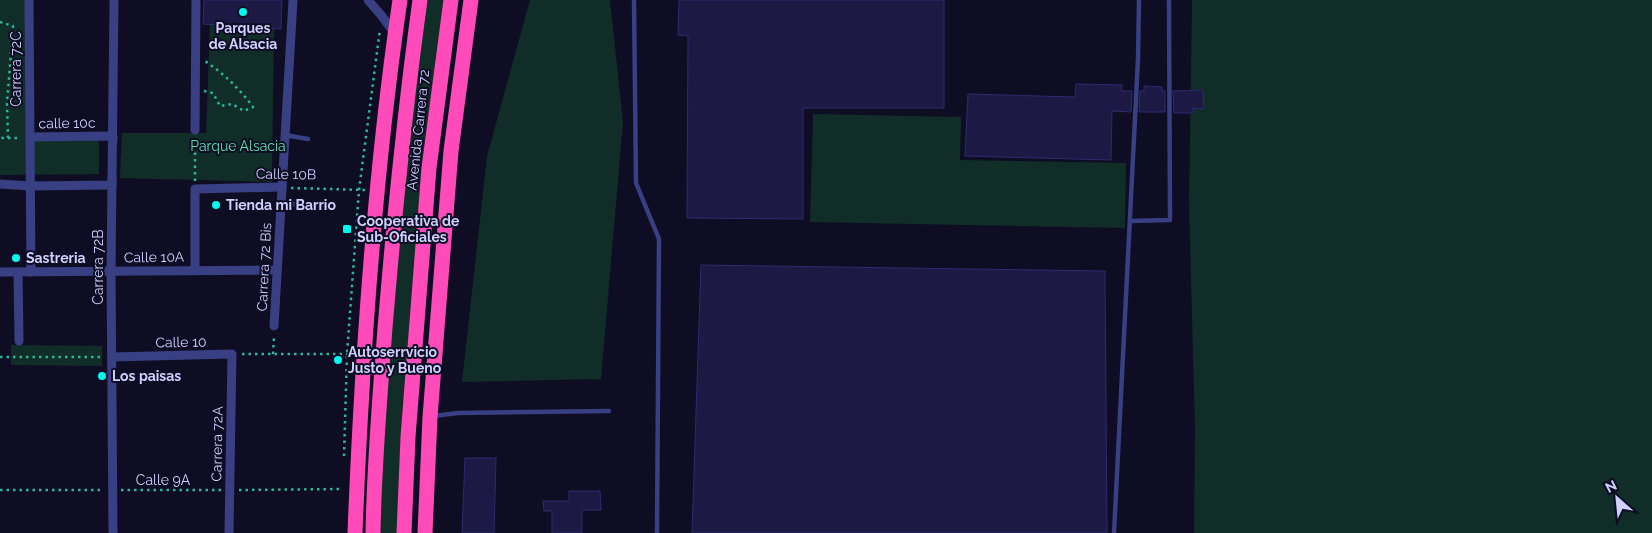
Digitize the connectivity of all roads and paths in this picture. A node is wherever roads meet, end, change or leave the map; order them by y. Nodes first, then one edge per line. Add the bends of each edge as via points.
1 (29, 0) edge
2 (114, 0) edge
3 (196, 0) edge
4 (293, 0) edge
5 (368, 0) edge
6 (400, 0) edge
7 (420, 0) edge
8 (451, 0) edge
9 (471, 0) edge
10 (634, 0) edge
11 (1139, 0) edge
12 (1169, 0) edge
13 (0, 22) edge
14 (447, 26) junction
15 (395, 34) junction
16 (196, 54) junction
17 (461, 64) junction
18 (195, 90) junction
19 (195, 130) joint
20 (285, 135) junction
21 (113, 136) junction
22 (30, 137) junction
23 (0, 138) edge
24 (8, 138) junction
25 (308, 140) dead end
26 (0, 184) edge
27 (112, 185) junction
28 (30, 186) junction
29 (282, 187) junction
30 (195, 189) junction
31 (378, 190) junction
32 (281, 201) junction
33 (302, 206) dead end
34 (394, 217) junction
35 (1130, 221) junction
36 (372, 251) junction
37 (195, 270) junction
38 (277, 270) junction
39 (111, 271) junction
40 (0, 272) edge
41 (18, 272) junction
42 (31, 272) junction
43 (274, 326) joint
44 (19, 340) dead end
45 (232, 354) junction
46 (273, 354) junction
47 (363, 354) junction
48 (0, 357) edge
49 (112, 357) junction
50 (609, 412) dead end
51 (430, 416) junction
52 (357, 489) junction
53 (0, 490) edge
54 (114, 490) junction
55 (230, 490) junction
56 (114, 533) edge
57 (229, 533) edge
58 (355, 533) edge
59 (373, 533) edge
60 (404, 533) edge
61 (425, 533) edge
62 (657, 533) edge
63 (1114, 533) edge

1 - 22 street, Carrera 72C
2 - 21 street
3 - 16 street
4 - 20 street, Carrera 72 Bis
5 - 15 street
6 - 15 highway
7 - 34 highway, Avenida Carrera 72
8 - 14 highway, Avenida Carrera 72
9 - 17 highway
10 - 62 lane via 636,183 658,239
11 - 35 lane
12 - 35 lane via 1170,220
13 - 24 path via 13,26 7,104
14 - 17 highway
14 - 60 highway, Avenida Carrera 72 via 429,168 408,437
15 - 31 highway
16 - 18 street
16 - 18 path via 242,91 253,107 244,111 232,104 220,106 213,93
17 - 51 highway via 450,151
18 - 19 street
19 - 30 path
20 - 25 lane
20 - 29 street, Carrera 72 Bis
21 - 22 street, calle 10c
21 - 27 street, calle 10c
22 - 24 path
22 - 28 street, calle 10c
23 - 24 path
26 - 28 street
27 - 28 street
27 - 39 street, Carrera 72B
28 - 42 street
29 - 30 street, Calle 10B
29 - 31 path, Calle 10B
29 - 32 street, Carrera 72 Bis
30 - 37 street
31 - 36 highway
32 - 33 lane
32 - 38 street, Carrera 72 Bis
34 - 36 highway
34 - 59 highway, Avenida Carrera 72
35 - 63 lane
36 - 47 highway
37 - 38 street, Calle 10A
37 - 39 street, Calle 10A
38 - 43 street, Carrera 72 Bis
39 - 42 street, Calle 10A
39 - 49 street, Carrera 72B
40 - 41 street, Calle 10A
41 - 42 street, Calle 10A
41 - 44 street
43 - 46 path
45 - 46 path
45 - 49 street, Calle 10
45 - 55 street, Carrera 72A
46 - 47 path
47 - 52 highway
48 - 49 path
49 - 54 street, Carrera 72B
50 - 51 lane
51 - 61 highway
52 - 55 path, Calle 9A
52 - 58 highway
53 - 54 path, Calle 9A
54 - 55 path, Calle 9A
54 - 56 street, Carrera 72B
55 - 57 street, Carrera 72A

